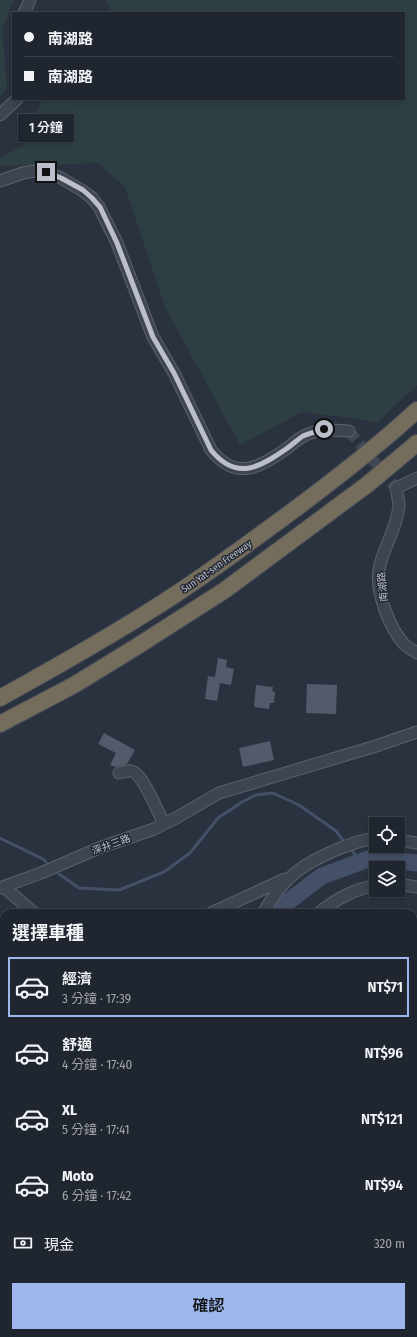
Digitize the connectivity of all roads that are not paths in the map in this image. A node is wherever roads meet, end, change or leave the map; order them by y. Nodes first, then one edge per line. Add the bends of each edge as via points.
1 (30, 0) edge
2 (24, 12) edge
3 (16, 100) edge
4 (0, 115) edge
5 (0, 181) edge
6 (417, 410) edge
7 (349, 431) dead end
8 (417, 443) edge
9 (417, 478) edge
10 (417, 653) edge
11 (0, 698) edge
12 (0, 724) edge
13 (417, 732) edge
14 (119, 773) dead end
15 (164, 824) junction
16 (369, 839) edge
17 (405, 841) edge
18 (417, 843) edge
19 (288, 878) junction
20 (405, 885) edge
21 (369, 887) edge
22 (417, 887) edge
23 (2, 888) edge
24 (29, 909) edge
25 (221, 909) edge
26 (266, 909) edge
27 (325, 909) edge

1 - 2 street
3 - 4 street
5 - 7 street via 23,173 46,172 83,190 100,207 117,243 153,337 174,373 211,450 218,458 233,467 247,469 259,466 304,436 324,429
6 - 11 highway, Sun Yat-sen Freeway via 322,489 212,570 78,655
8 - 12 highway via 368,484 225,590 80,681
9 - 10 street, 南湖路 via 396,488 399,506 378,572 380,590 392,628 405,645
13 - 15 street, 深井三路 via 219,793
14 - 15 street via 134,772 142,781
15 - 23 street, 深井三路
16 - 19 street via 326,854
17 - 18 street
19 - 25 street
19 - 26 street
20 - 22 street
21 - 27 street via 349,894
23 - 24 street

